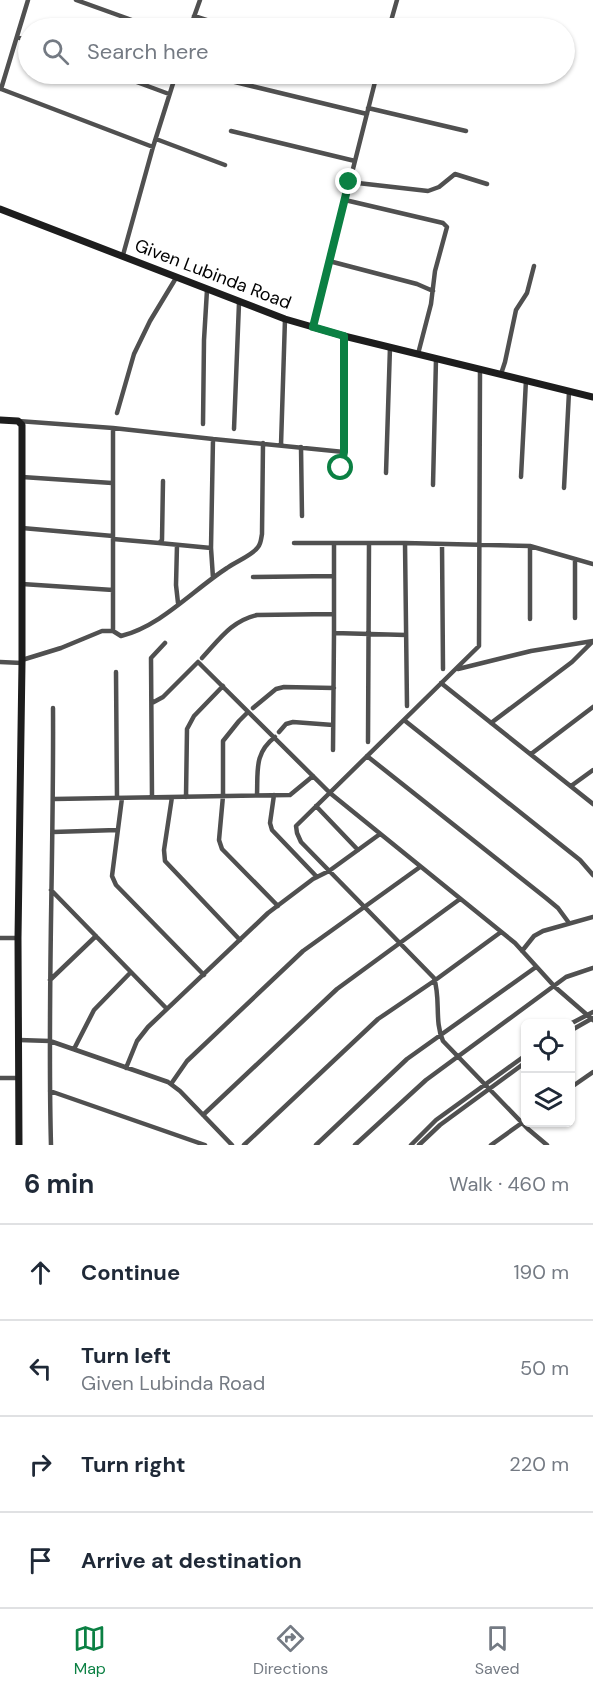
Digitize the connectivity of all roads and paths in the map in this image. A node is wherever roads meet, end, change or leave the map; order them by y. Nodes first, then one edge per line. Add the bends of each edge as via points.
1 (28, 0) edge
2 (76, 0) edge
3 (200, 0) edge
4 (397, 0) edge
5 (194, 16) joint
6 (23, 18) edge
7 (126, 18) edge
8 (200, 18) edge
9 (392, 18) edge
10 (18, 34) edge
11 (17, 37) joint
12 (142, 84) edge
13 (172, 84) edge
14 (243, 84) edge
15 (374, 84) edge
16 (0, 90) edge
17 (169, 94) junction
18 (368, 108) junction
19 (367, 114) junction
20 (231, 130) dead end
21 (466, 131) dead end
22 (156, 139) junction
23 (153, 147) junction
24 (355, 161) junction
25 (225, 165) dead end
26 (349, 182) junction
27 (487, 184) dead end
28 (345, 200) junction
29 (0, 209) edge
30 (123, 255) junction
31 (329, 261) junction
32 (534, 266) dead end
33 (176, 278) junction
34 (207, 290) junction
35 (433, 291) junction
36 (239, 303) junction
37 (285, 319) junction
38 (313, 327) junction
39 (344, 336) junction
40 (390, 347) junction
41 (418, 354) junction
42 (436, 358) junction
43 (480, 369) junction
44 (501, 374) junction
45 (526, 380) junction
46 (569, 392) junction
47 (593, 397) edge
48 (117, 413) dead end
49 (0, 420) edge
50 (22, 423) junction
51 (203, 424) dead end
52 (113, 428) junction
53 (234, 429) dead end
54 (213, 439) junction
55 (263, 443) junction
56 (281, 445) junction
57 (301, 447) junction
58 (344, 452) junction
59 (341, 468) dead end
60 (386, 473) dead end
61 (22, 477) junction
62 (521, 477) dead end
63 (163, 481) dead end
64 (112, 483) junction
65 (433, 485) dead end
66 (564, 489) dead end
67 (302, 516) dead end
68 (22, 528) junction
69 (113, 537) junction
70 (159, 543) junction
71 (294, 543) dead end
72 (334, 543) junction
73 (369, 543) junction
74 (405, 543) junction
75 (442, 544) junction
76 (480, 544) junction
77 (177, 545) junction
78 (530, 546) junction
79 (211, 548) junction
80 (575, 560) junction
81 (212, 561) junction
82 (593, 564) edge
83 (225, 569) junction
84 (334, 576) junction
85 (253, 577) dead end
86 (213, 578) junction
87 (22, 584) junction
88 (113, 590) junction
89 (178, 603) junction
90 (333, 614) junction
91 (575, 618) dead end
92 (530, 619) dead end
93 (112, 629) junction
94 (334, 633) junction
95 (370, 635) junction
96 (406, 635) junction
97 (165, 643) dead end
98 (202, 658) dead end
99 (0, 662) edge
100 (22, 662) junction
101 (443, 669) dead end
102 (455, 670) junction
103 (116, 672) dead end
104 (441, 682) junction
105 (223, 686) junction
106 (334, 688) junction
107 (152, 703) junction
108 (407, 706) dead end
109 (593, 707) edge
110 (53, 708) dead end
111 (251, 710) junction
112 (404, 720) junction
113 (491, 723) junction
114 (333, 725) junction
115 (279, 732) dead end
116 (275, 737) junction
117 (368, 742) dead end
118 (333, 750) dead end
119 (531, 754) junction
120 (367, 756) junction
121 (593, 770) edge
122 (313, 776) junction
123 (571, 786) junction
124 (330, 793) junction
125 (257, 795) junction
126 (274, 795) junction
127 (223, 796) junction
128 (152, 797) junction
129 (172, 797) junction
130 (186, 797) junction
131 (119, 798) junction
132 (54, 799) junction
133 (593, 804) edge
134 (316, 806) junction
135 (117, 830) junction
136 (53, 831) junction
137 (380, 834) junction
138 (358, 850) junction
139 (420, 867) junction
140 (329, 871) junction
141 (593, 875) edge
142 (317, 877) junction
143 (51, 890) junction
144 (460, 899) junction
145 (278, 906) junction
146 (363, 906) junction
147 (593, 917) edge
148 (569, 924) junction
149 (501, 932) junction
150 (96, 936) junction
151 (0, 938) edge
152 (18, 938) junction
153 (240, 940) junction
154 (400, 944) junction
155 (522, 951) junction
156 (536, 967) junction
157 (593, 968) edge
158 (131, 972) junction
159 (204, 975) junction
160 (50, 980) junction
161 (434, 981) junction
162 (555, 987) junction
163 (167, 1009) junction
164 (593, 1012) edge
165 (587, 1014) junction
166 (593, 1019) edge
167 (575, 1021) edge
168 (575, 1028) edge
169 (441, 1035) junction
170 (19, 1040) junction
171 (50, 1041) junction
172 (74, 1049) junction
173 (459, 1057) junction
174 (521, 1058) edge
175 (521, 1065) edge
176 (126, 1068) junction
177 (593, 1072) edge
178 (0, 1078) edge
179 (18, 1078) junction
180 (171, 1084) junction
181 (575, 1085) edge
182 (487, 1087) junction
183 (50, 1091) junction
184 (203, 1115) junction
185 (521, 1118) edge
186 (521, 1123) edge
187 (530, 1127) edge
188 (19, 1145) edge
189 (51, 1145) edge
190 (205, 1145) edge
191 (232, 1145) edge
192 (244, 1145) edge
193 (316, 1145) edge
194 (356, 1145) edge
195 (411, 1145) edge
196 (419, 1145) edge
197 (491, 1145) edge
198 (547, 1145) edge

1 - 6 street
2 - 7 street
3 - 5 street
4 - 9 street
5 - 8 street
10 - 11 street
11 - 16 street
12 - 17 street
13 - 17 street
14 - 19 street
15 - 18 street
16 - 23 street
17 - 22 street
18 - 19 street
18 - 21 street
19 - 24 street
20 - 24 street
22 - 23 street
22 - 25 street
23 - 30 street
24 - 26 street
26 - 27 street via 428,191 459,174
26 - 28 street
28 - 31 street
28 - 35 street via 446,225
29 - 30 street, Given Lubinda Road
30 - 33 street, Given Lubinda Road
31 - 35 street
31 - 38 street
32 - 44 street via 527,293 516,310
33 - 34 street, Given Lubinda Road
33 - 48 street via 134,354
34 - 36 street, Given Lubinda Road
34 - 51 street
35 - 41 street
36 - 37 street, Given Lubinda Road
36 - 53 street
37 - 38 street, Given Lubinda Road
37 - 56 street
38 - 39 street, Given Lubinda Road
39 - 40 street, Given Lubinda Road
39 - 58 street
40 - 41 street, Given Lubinda Road
40 - 60 street
41 - 42 street, Given Lubinda Road
42 - 43 street, Given Lubinda Road
42 - 65 street
43 - 44 street, Given Lubinda Road
43 - 76 street
44 - 45 street, Given Lubinda Road
45 - 46 street, Given Lubinda Road
45 - 62 street
46 - 47 street, Given Lubinda Road
46 - 66 street
49 - 50 street
50 - 52 street
50 - 61 street
52 - 54 street
52 - 64 street
54 - 55 street
54 - 79 street
55 - 56 street
55 - 83 street via 260,546
56 - 57 street
57 - 58 street
57 - 67 street
58 - 59 street
61 - 64 street
61 - 68 street
63 - 70 street
64 - 69 street
68 - 69 street
68 - 87 street
69 - 70 street
69 - 88 street
70 - 77 street
71 - 72 street
72 - 73 street
72 - 84 street
73 - 74 street
73 - 95 street
74 - 75 street
74 - 96 street
75 - 76 street
75 - 101 street
76 - 78 street
76 - 102 street via 479,646
77 - 79 street
77 - 89 street
78 - 80 street
78 - 92 street
79 - 81 street
80 - 82 street
80 - 91 street
81 - 83 street
81 - 86 street
83 - 86 street
84 - 85 street
84 - 90 street
86 - 89 street
87 - 88 street
87 - 100 street
88 - 93 street
89 - 93 street via 129,634 121,636
90 - 94 street
90 - 98 street via 249,617 238,621
93 - 100 street
94 - 95 street
94 - 106 street
95 - 96 street
95 - 117 street
96 - 108 street
97 - 107 street via 152,658
99 - 100 street
100 - 152 street
102 - 104 street
102 - 113 street via 593,640 572,662
103 - 131 street
104 - 112 street
104 - 113 street
105 - 107 street via 198,662
105 - 111 street
105 - 130 street via 187,729
106 - 111 street via 280,688
106 - 114 street
107 - 128 street
109 - 119 street
110 - 132 street
111 - 116 street
111 - 127 street via 223,741
112 - 120 street
112 - 141 street via 580,860
113 - 119 street
114 - 115 street via 293,722
114 - 118 street
116 - 122 street
116 - 125 street via 259,755
119 - 123 street
120 - 124 street
120 - 148 street via 546,898
121 - 123 street
122 - 124 street
122 - 126 street via 290,795
123 - 133 street
124 - 134 street
124 - 137 street
125 - 126 street
125 - 127 street
126 - 142 street via 272,830
127 - 130 street
127 - 145 street via 219,844
128 - 129 street
128 - 131 street
129 - 130 street
129 - 153 street via 165,861
131 - 132 street
131 - 135 street
132 - 136 street
134 - 138 street
134 - 140 street via 296,826 297,833 301,843
135 - 136 street
135 - 159 street via 111,869 116,885
136 - 143 street
137 - 138 street
137 - 139 street
138 - 140 street
139 - 144 street
139 - 146 street
140 - 142 street
140 - 146 street
142 - 145 street
143 - 150 street
143 - 160 street
144 - 149 street
144 - 154 street
145 - 153 street
146 - 154 street
146 - 180 street via 303,951 187,1061
147 - 148 street
148 - 155 street via 534,936
149 - 155 street
149 - 161 street
150 - 158 street
150 - 160 street
151 - 152 street
152 - 170 street
153 - 159 street
154 - 161 street
154 - 184 street via 337,989
155 - 156 street
156 - 162 street
156 - 169 street
157 - 162 street via 566,977
158 - 163 street
158 - 172 street via 94,1010
159 - 163 street
160 - 171 street
161 - 169 street
161 - 192 street via 378,1019
162 - 165 street
162 - 173 street
163 - 176 street via 137,1041
164 - 165 street
165 - 166 street
165 - 167 street
166 - 168 street
169 - 173 street
169 - 193 street via 396,1069
170 - 171 street
170 - 179 street
171 - 172 street
171 - 183 street
172 - 176 street
173 - 182 street
173 - 194 street via 410,1092
174 - 182 street
175 - 182 street
176 - 180 street
177 - 181 street
178 - 179 street
179 - 188 street
180 - 184 street
182 - 185 street
182 - 195 street via 436,1120
182 - 196 street
183 - 189 street
183 - 190 street
184 - 191 street
186 - 197 street
187 - 198 street

